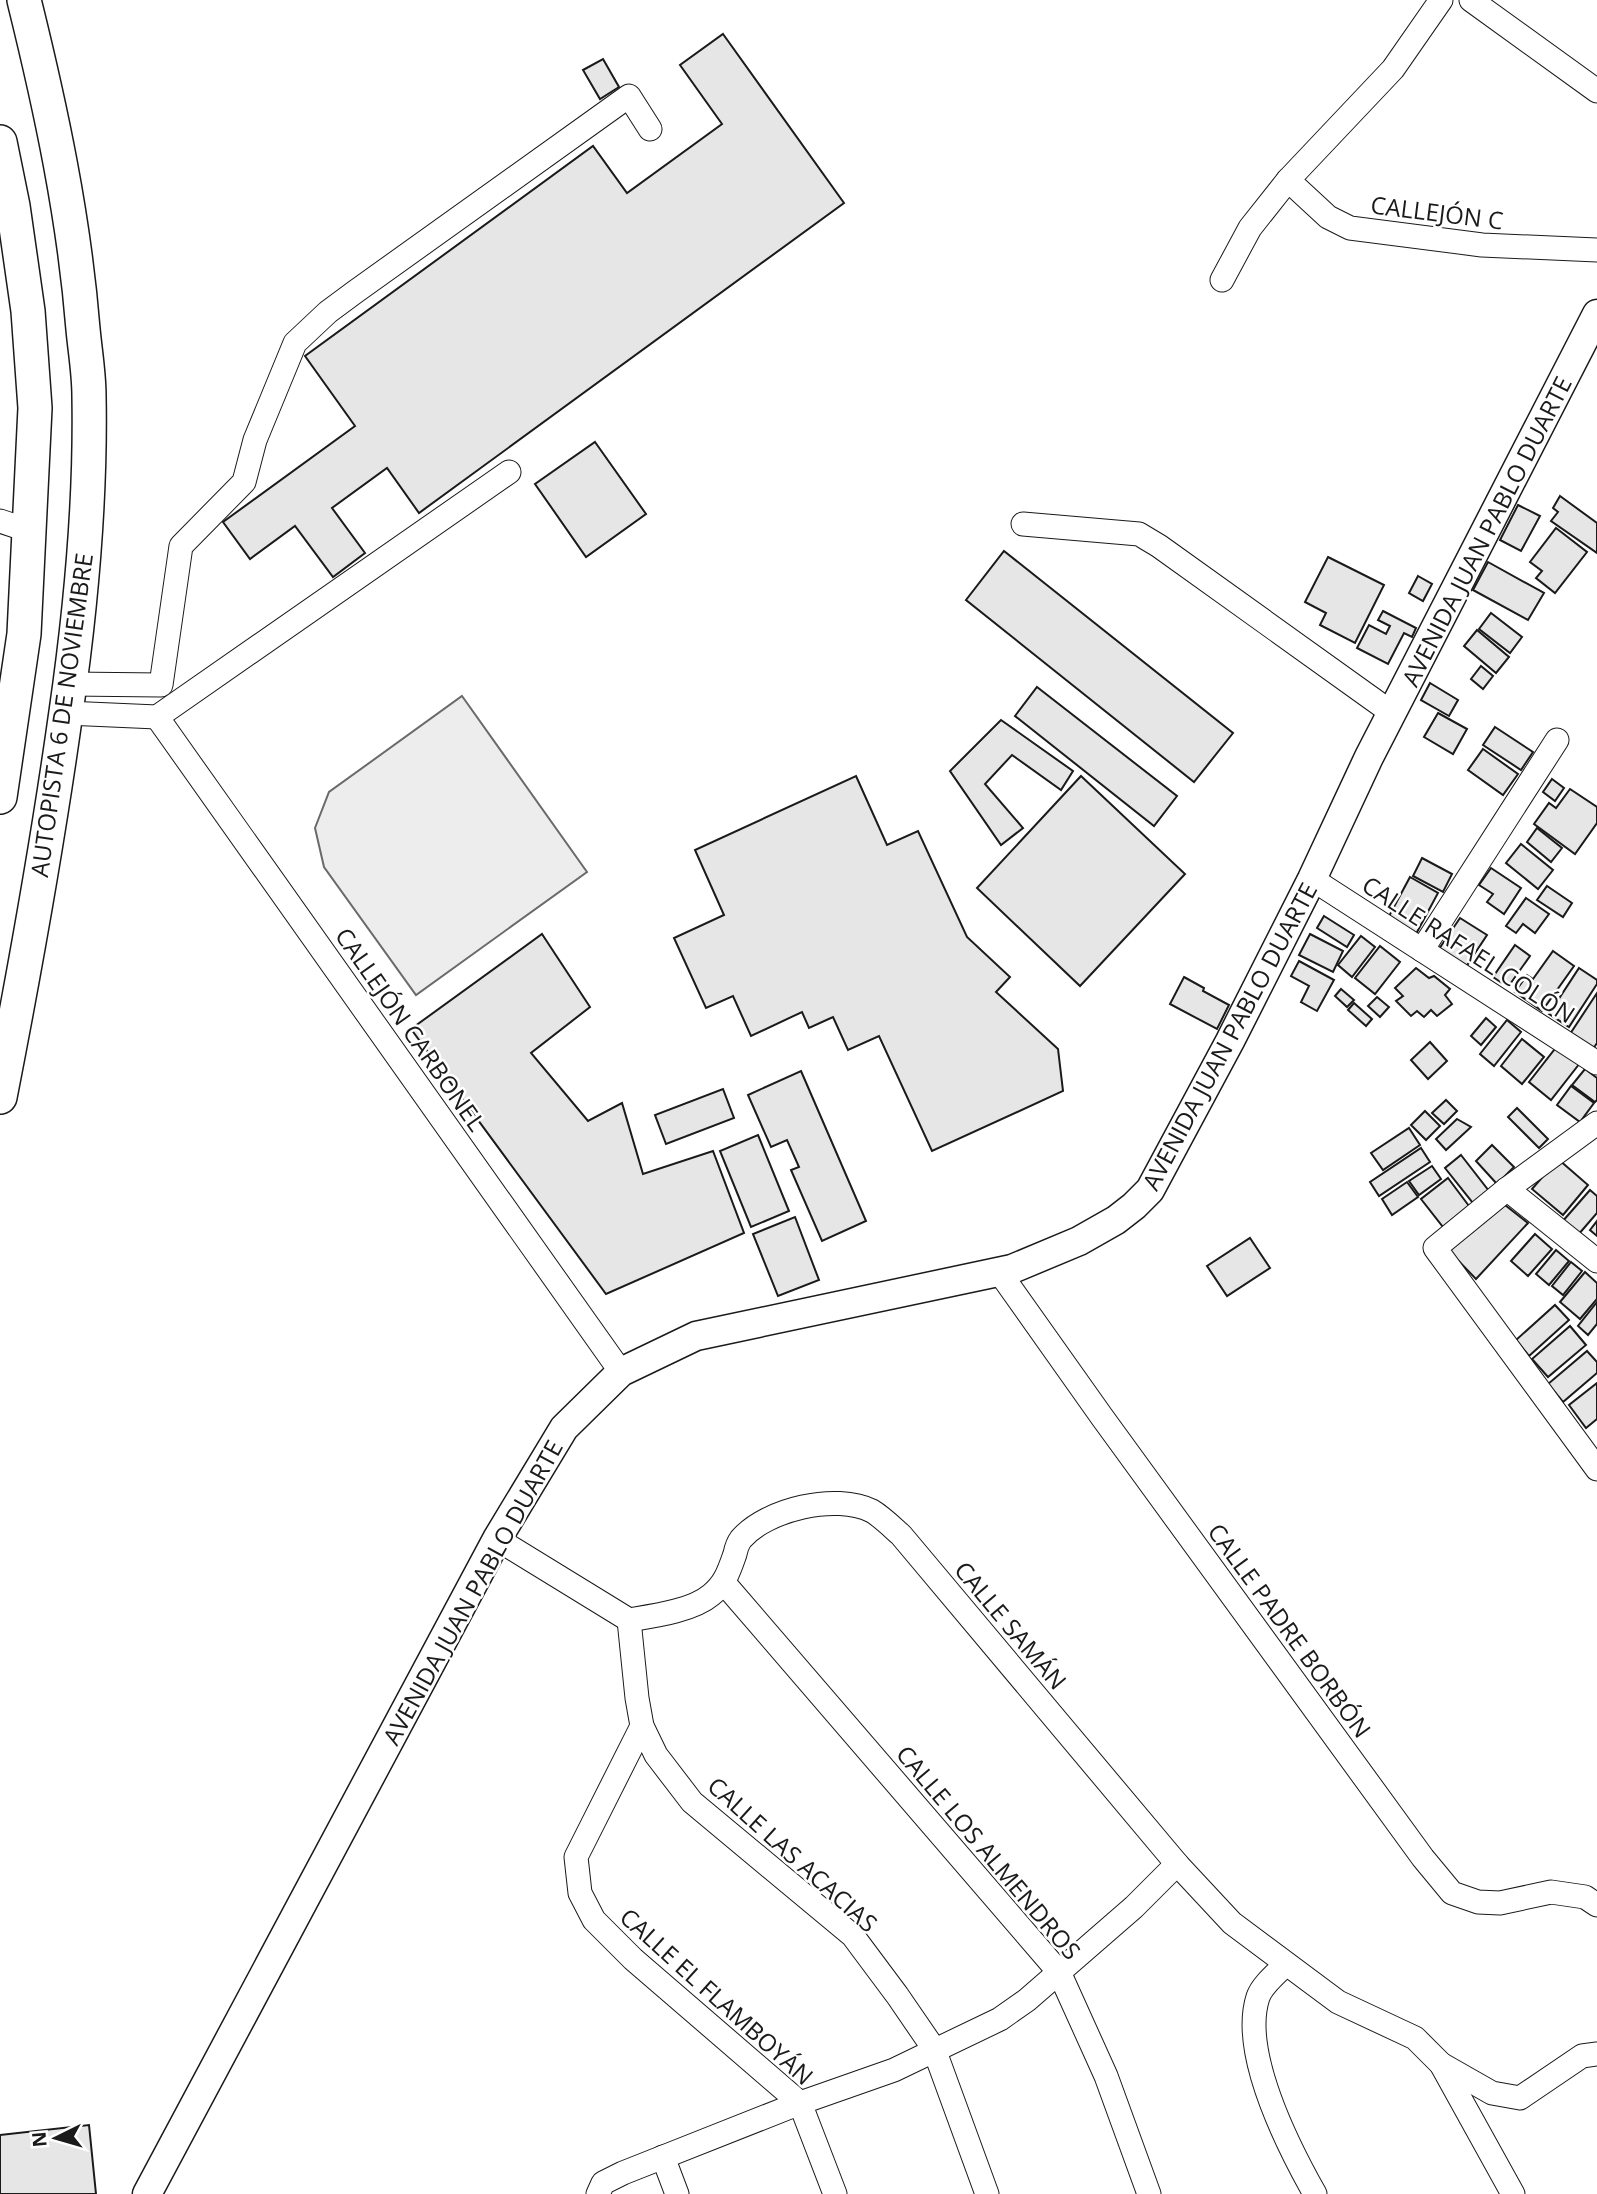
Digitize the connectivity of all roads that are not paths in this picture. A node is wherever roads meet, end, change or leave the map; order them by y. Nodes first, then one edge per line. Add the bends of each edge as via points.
1 (24, 0) edge
2 (1441, 0) edge
3 (1471, 0) edge
4 (1597, 91) edge
5 (650, 129) dead end
6 (0, 142) edge
7 (1288, 180) junction
8 (1597, 250) edge
9 (1222, 280) dead end
10 (1594, 328) edge
11 (509, 472) dead end
12 (1023, 524) dead end
13 (15, 526) edge
14 (68, 698) junction
15 (1392, 713) junction
16 (157, 717) junction
17 (1558, 740) dead end
18 (0, 797) edge
19 (1312, 879) junction
20 (1422, 950) junction
21 (1597, 1063) edge
22 (0, 1097) edge
23 (1597, 1123) edge
24 (1507, 1189) junction
25 (1597, 1261) edge
26 (1000, 1273) junction
27 (621, 1372) junction
28 (1597, 1469) edge
29 (497, 1539) junction
30 (724, 1583) junction
31 (629, 1620) junction
32 (642, 1726) junction
33 (1177, 1864) junction
34 (1597, 1905) edge
35 (1286, 1964) junction
36 (1059, 1972) junction
37 (934, 2049) junction
38 (1597, 2054) edge
39 (1441, 2064) junction
40 (800, 2103) junction
41 (663, 2157) junction
42 (147, 2194) edge
43 (598, 2194) edge
44 (677, 2194) edge
45 (835, 2194) edge
46 (987, 2194) edge
47 (1149, 2194) edge
48 (1315, 2194) edge
49 (1513, 2194) edge

1 - 14 highway, AUTOPISTA 6 DE NOVIEMBRE via 64,178 79,277 89,394 87,505
2 - 7 street via 1393,69
3 - 4 street
5 - 14 street via 629,96 304,333 289,355 255,440 244,482 181,546 161,685
6 - 13 highway, AUTOPISTA 6 DE NOVIEMBRE via 28,311 36,408
7 - 8 street, CALLEJÓN C via 1328,217 1350,228 1482,245
7 - 9 street via 1250,228
10 - 15 main road, AVENIDA JUAN PABLO DUARTE
11 - 16 street
12 - 15 street via 1139,534
13 - 18 highway, AUTOPISTA 6 DE NOVIEMBRE via 24,634
14 - 16 street
14 - 22 highway, AUTOPISTA 6 DE NOVIEMBRE via 29,948
15 - 19 main road, AVENIDA JUAN PABLO DUARTE
16 - 27 street, CALLEJÓN CARBONEL
17 - 20 street
19 - 20 street, CALLE RAFAEL COLÓN
19 - 26 main road, AVENIDA JUAN PABLO DUARTE via 1150,1190 1116,1220 1079,1241
20 - 21 street, CALLE RAFAEL COLÓN
23 - 24 street
24 - 25 street
24 - 28 street via 1435,1248
26 - 27 main road, AVENIDA JUAN PABLO DUARTE via 695,1336
26 - 34 street, CALLE PADRE BORBÓN via 1452,1893 1478,1902 1500,1903 1551,1892 1586,1897
27 - 29 main road, AVENIDA JUAN PABLO DUARTE via 564,1428
29 - 31 street
29 - 42 main road, AVENIDA JUAN PABLO DUARTE
30 - 31 street via 708,1598 669,1614
30 - 33 street, CALLE SAMÁN via 740,1541 762,1522 792,1509 823,1505 852,1505 872,1511 901,1535
30 - 36 street, CALLE LOS ALMENDROS
31 - 32 street, CALLE LAS ACACIAS
32 - 37 street, CALLE LAS ACACIAS via 656,1755 692,1802 853,1936
32 - 40 street, CALLE EL FLAMBOYÁN via 576,1857 580,1894 594,1920 633,1959
33 - 35 street, CALLE SAMÁN via 1232,1923
33 - 36 street
35 - 39 street, CALLE SAMÁN via 1338,2002 1416,2038
35 - 48 street via 1259,1994 1253,2025 1260,2068 1292,2154
36 - 37 street via 1000,2019
36 - 47 street, CALLE LOS ALMENDROS via 1107,2076
37 - 40 street via 894,2070
37 - 46 street, CALLE LAS ACACIAS
38 - 39 street via 1582,2056 1520,2098 1492,2093
39 - 49 street
40 - 41 street
40 - 45 street, CALLE EL FLAMBOYÁN
41 - 43 street via 603,2183
41 - 44 street

